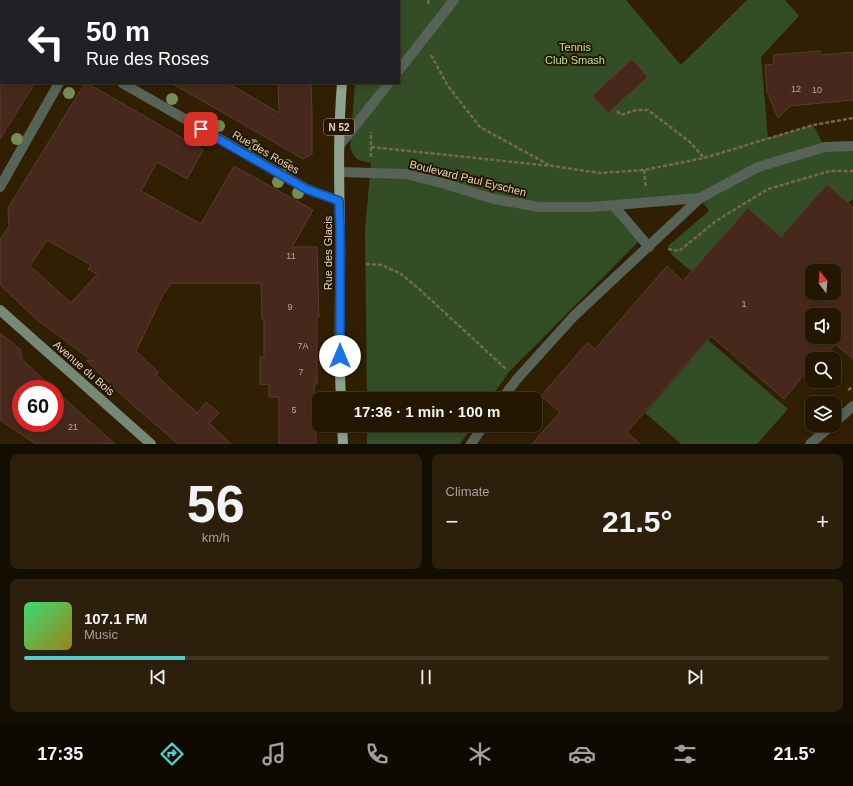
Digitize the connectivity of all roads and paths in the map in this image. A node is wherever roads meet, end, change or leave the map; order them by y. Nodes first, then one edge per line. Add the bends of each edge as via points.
1 (454, 0) edge
2 (422, 40) junction
3 (400, 69) edge
4 (58, 84) edge
5 (124, 84) edge
6 (342, 84) edge
7 (388, 84) edge
8 (617, 111) dead end
9 (853, 118) edge
10 (339, 146) junction
11 (853, 146) edge
12 (371, 147) dead end
13 (704, 158) junction
14 (552, 166) junction
15 (853, 171) edge
16 (340, 172) junction
17 (0, 187) edge
18 (700, 198) junction
19 (339, 201) junction
20 (614, 206) junction
21 (649, 247) junction
22 (366, 264) dead end
23 (0, 310) edge
24 (517, 379) junction
25 (341, 392) edge
26 (507, 392) edge
27 (853, 406) edge
28 (841, 417) edge
29 (342, 432) edge
30 (479, 432) edge
31 (824, 432) edge
32 (151, 444) edge
33 (343, 444) edge
34 (471, 444) edge
35 (810, 444) edge

1 - 2 street
2 - 3 street
2 - 14 path via 448,86 480,127
4 - 17 street
5 - 19 street, Rue des Roses via 306,189
6 - 10 main road, Rue des Glacis / N 52
7 - 10 street
8 - 13 path via 621,115 636,110 648,110 690,142
9 - 13 path via 813,124
10 - 16 main road, Rue des Glacis / N 52
11 - 18 street, Boulevard Paul Eyschen via 824,147 758,168
12 - 14 path
13 - 14 path via 644,170 600,173
15 - 21 path via 830,171 768,189 716,221 679,251
16 - 19 main road, Rue des Glacis / N 52
16 - 20 street, Boulevard Paul Eyschen via 406,174 494,199 539,207
18 - 20 street, Boulevard Paul Eyschen
18 - 21 street, Boulevard Paul Eyschen
19 - 25 main road, Rue des Glacis / N 52
20 - 21 street
21 - 24 street, Boulevard Paul Eyschen via 574,316
22 - 24 path via 382,265 401,274
23 - 32 main road, Avenue du Bois
24 - 26 street, Boulevard Paul Eyschen
27 - 28 street
29 - 33 main road
30 - 34 street
31 - 35 street

